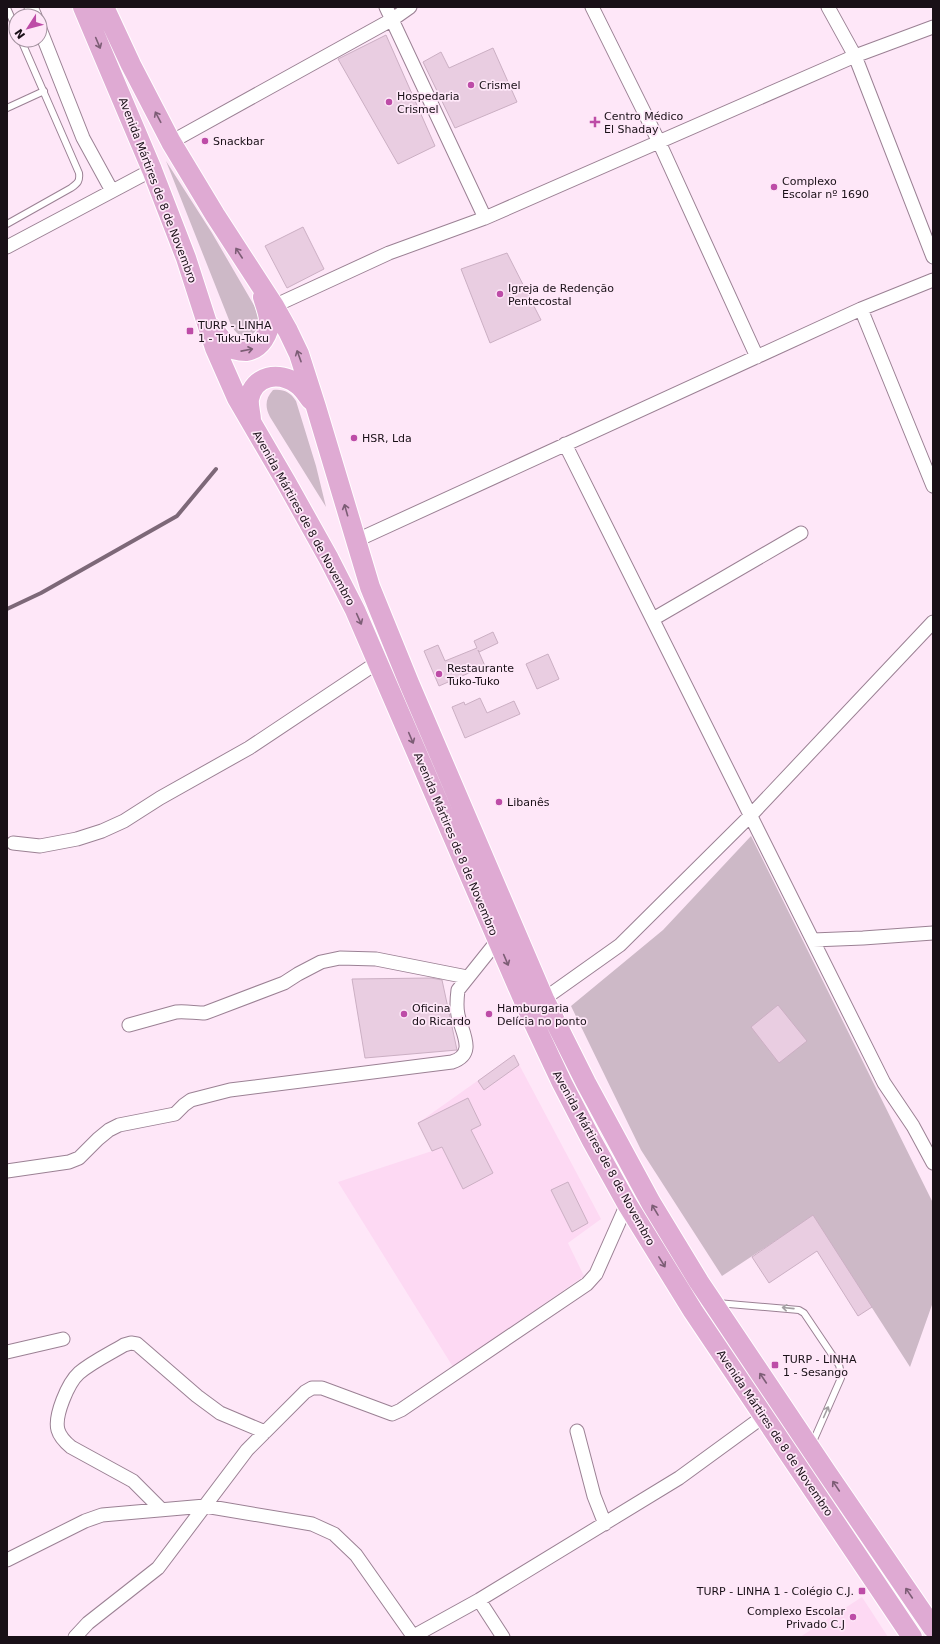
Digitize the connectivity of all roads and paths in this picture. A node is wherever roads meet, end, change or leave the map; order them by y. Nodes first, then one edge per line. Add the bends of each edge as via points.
1 (83, 7) edge
2 (104, 7) edge
3 (386, 7) edge
4 (410, 7) edge
5 (592, 7) edge
6 (828, 7) edge
7 (393, 19) junction
8 (933, 27) edge
9 (25, 48) edge
10 (47, 48) edge
11 (855, 56) junction
12 (44, 91) junction
13 (7, 108) edge
14 (171, 142) junction
15 (659, 142) junction
16 (152, 170) junction
17 (112, 191) junction
18 (485, 218) junction
19 (7, 224) edge
20 (7, 247) edge
21 (933, 257) edge
22 (933, 280) edge
23 (260, 285) junction
24 (274, 306) junction
25 (861, 309) junction
26 (206, 321) junction
27 (757, 357) junction
28 (316, 407) junction
29 (252, 424) junction
30 (565, 444) junction
31 (933, 486) edge
32 (801, 533) dead end
33 (355, 541) junction
34 (653, 620) junction
35 (933, 622) edge
36 (378, 662) junction
37 (751, 815) junction
38 (13, 843) dead end
39 (933, 933) edge
40 (498, 940) junction
41 (813, 940) junction
42 (467, 977) junction
43 (544, 999) junction
44 (129, 1025) dead end
45 (933, 1163) edge
46 (7, 1171) edge
47 (627, 1204) junction
48 (713, 1303) junction
49 (63, 1339) dead end
50 (7, 1352) edge
51 (764, 1416) junction
52 (577, 1431) dead end
53 (265, 1432) junction
54 (810, 1448) junction
55 (205, 1506) junction
56 (162, 1510) junction
57 (605, 1524) junction
58 (7, 1560) edge
59 (479, 1600) junction
60 (932, 1627) edge
61 (75, 1637) edge
62 (412, 1637) edge
63 (503, 1637) edge
64 (912, 1637) edge

1 -> 16 main road, Avenida Mártires de 8 de Novembro
14 -> 2 main road, Avenida Mártires de 8 de Novembro
3 - 7 street
4 - 7 street
5 - 15 street
6 - 11 street
7 - 14 street
7 - 18 street
8 - 11 street
9 - 12 lane
10 - 17 street via 83,138
11 - 15 street
11 - 21 street
12 - 13 lane
12 - 19 lane via 80,179 71,188
23 -> 14 main road, Avenida Mártires de 8 de Novembro
15 - 18 street
15 - 27 street
16 - 17 street
16 - 26 main road, Avenida Mártires de 8 de Novembro via 186,258
17 - 20 street
18 - 24 street via 389,253
22 - 25 street
23 - 24 main road, Avenida Mártires de 8 de Novembro
26 -> 23 main road via 228,347 240,351 258,346 265,339 269,319
28 -> 24 main road, Avenida Mártires de 8 de Novembro via 298,354
25 - 27 street
25 - 31 street
26 - 29 main road, Avenida Mártires de 8 de Novembro via 228,379
27 - 30 street
28 - 29 main road via 293,381 278,376 268,377 260,380 253,388 249,401
33 -> 28 main road, Avenida Mártires de 8 de Novembro
29 -> 36 main road, Avenida Mártires de 8 de Novembro via 329,559
30 - 33 street
30 - 34 street
32 - 34 street
33 - 43 main road, Avenida Mártires de 8 de Novembro via 392,641
34 - 37 street
35 - 37 street
36 - 38 street via 249,748 124,821 77,839 40,846
36 -> 40 main road, Avenida Mártires de 8 de Novembro
37 - 41 street
37 - 43 street via 620,945
39 - 41 street
40 - 42 street
40 -> 47 main road, Avenida Mártires de 8 de Novembro via 562,1083
41 - 45 street via 884,1083 913,1126
42 - 44 street via 376,959 340,958 322,962 284,983 205,1012 176,1012
42 - 46 street via 458,990 457,1000 457,1013 466,1042 466,1052 460,1059 230,1090 191,1100 175,1114 119,1125 98,1139 79,1158 70,1162
48 -> 43 main road, Avenida Mártires de 8 de Novembro via 628,1163
47 -> 51 main road, Avenida Mártires de 8 de Novembro via 693,1311
47 - 53 street via 596,1274 587,1284 401,1410 392,1414 322,1388 312,1388
54 -> 48 main road, Avenida Mártires de 8 de Novembro
54 -> 48 lane via 841,1378 839,1366 804,1313 799,1310
49 - 50 street
51 - 57 street via 679,1478
51 - 64 main road, Avenida Mártires de 8 de Novembro
52 - 57 street via 594,1496
53 - 55 street via 247,1450
53 - 56 street via 220,1413 138,1344 124,1345 72,1379 56,1423 63,1440 132,1481
60 -> 54 main road, Avenida Mártires de 8 de Novembro
55 - 56 street
55 - 61 street via 158,1568 88,1623
55 - 62 street via 312,1524 334,1534 356,1555
56 - 58 street via 102,1515
57 - 59 street
59 - 62 street
59 - 63 street

